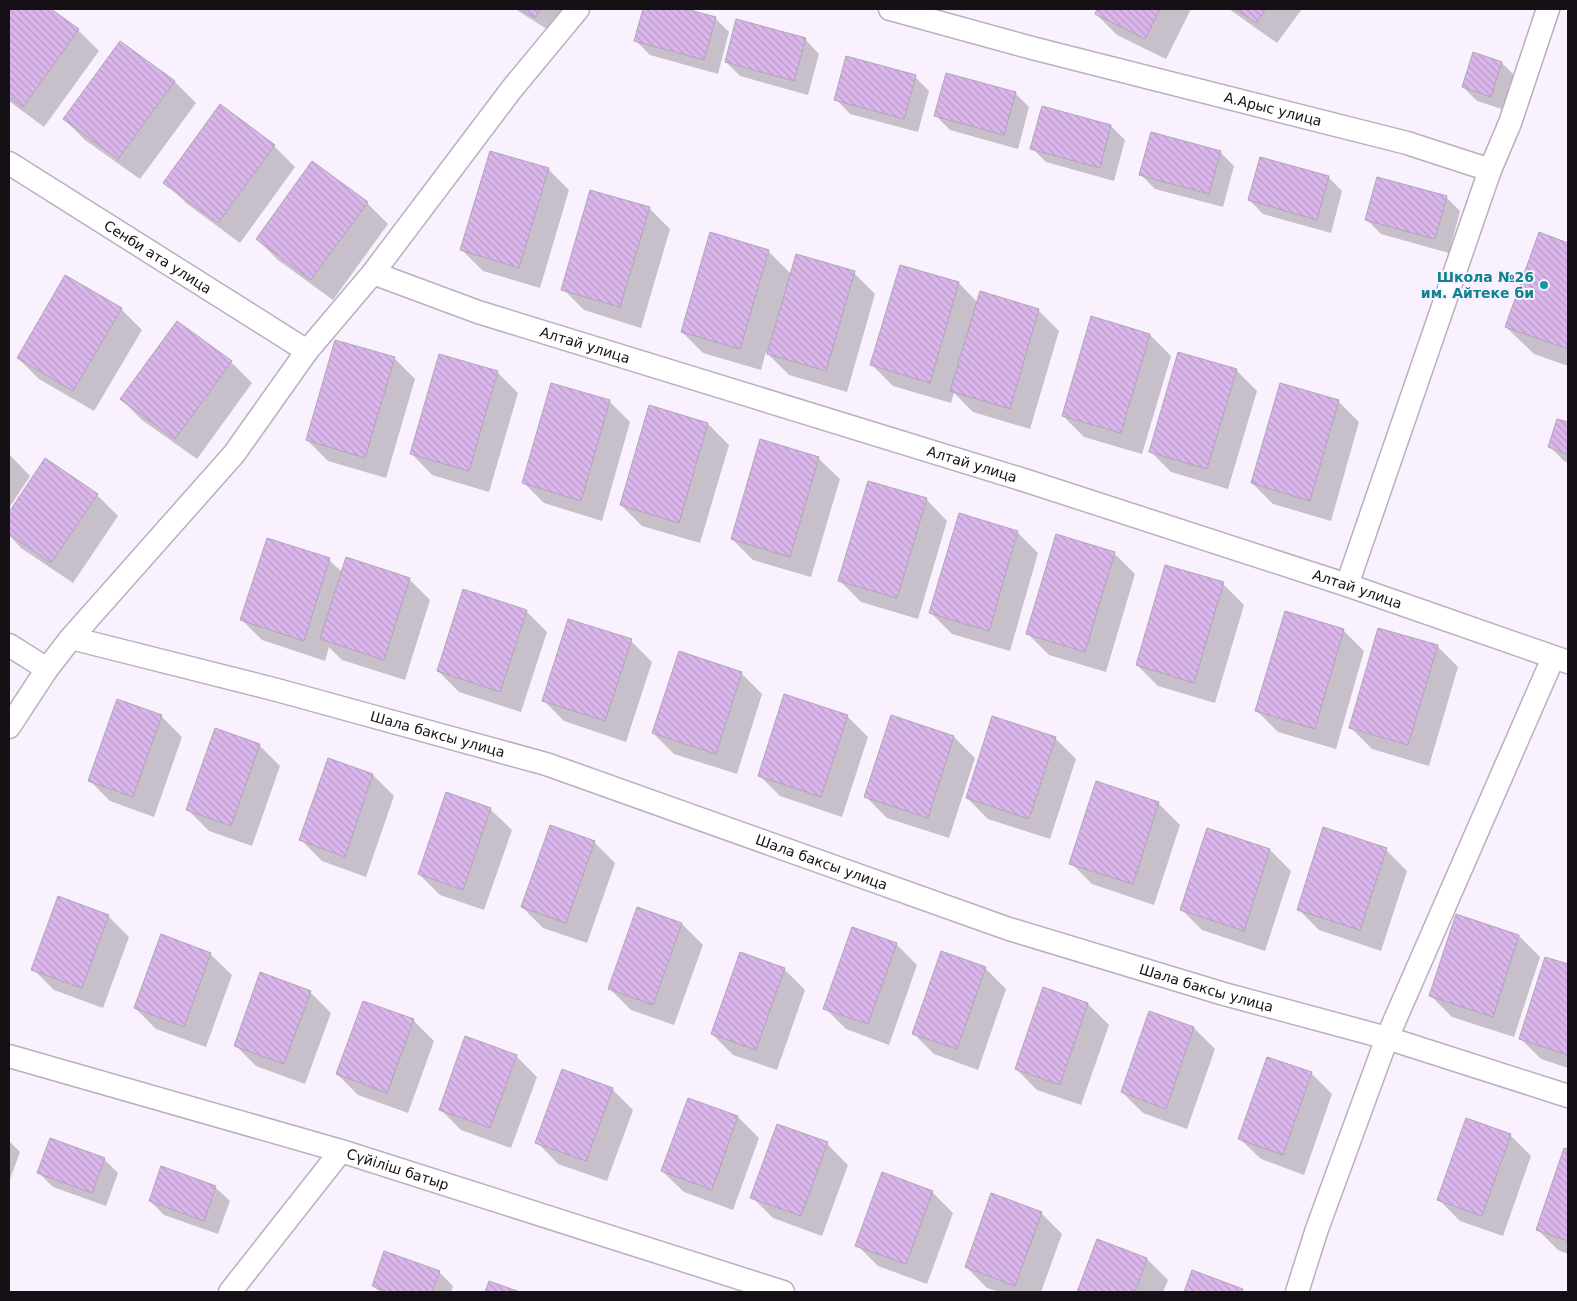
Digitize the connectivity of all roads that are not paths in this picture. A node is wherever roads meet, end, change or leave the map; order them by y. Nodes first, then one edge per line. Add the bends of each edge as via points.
1 (578, 9) edge
2 (890, 9) edge
3 (1548, 9) edge
4 (9, 163) edge
5 (1490, 170) junction
6 (373, 273) junction
7 (307, 351) junction
8 (1347, 585) junction
9 (71, 638) junction
10 (9, 645) edge
11 (1560, 660) edge
12 (47, 669) junction
13 (9, 727) edge
14 (1387, 1038) junction
15 (9, 1056) edge
16 (1568, 1096) edge
17 (341, 1151) junction
18 (738, 1286) edge
19 (230, 1292) edge
20 (783, 1292) edge
21 (1297, 1292) edge

1 - 6 street via 511,90
2 - 5 street, А.Арыс улица via 1407,143
3 - 5 street via 1510,123
4 - 7 street, Сенби ата улица
5 - 8 street
6 - 7 street
6 - 8 street, Алтай улица via 478,312 1027,481
7 - 9 street via 234,454
8 - 11 street, Алтай улица
9 - 12 street
9 - 14 street, Шала баксы улица via 278,690 546,764 1009,929 1224,994
10 - 12 street
11 - 14 street
12 - 13 street
14 - 16 street, Шала баксы улица
14 - 21 street
15 - 17 street, Сүйіліш батыр
17 - 18 street, Сүйіліш батыр
17 - 19 street
18 - 20 street, Сүйіліш батыр

